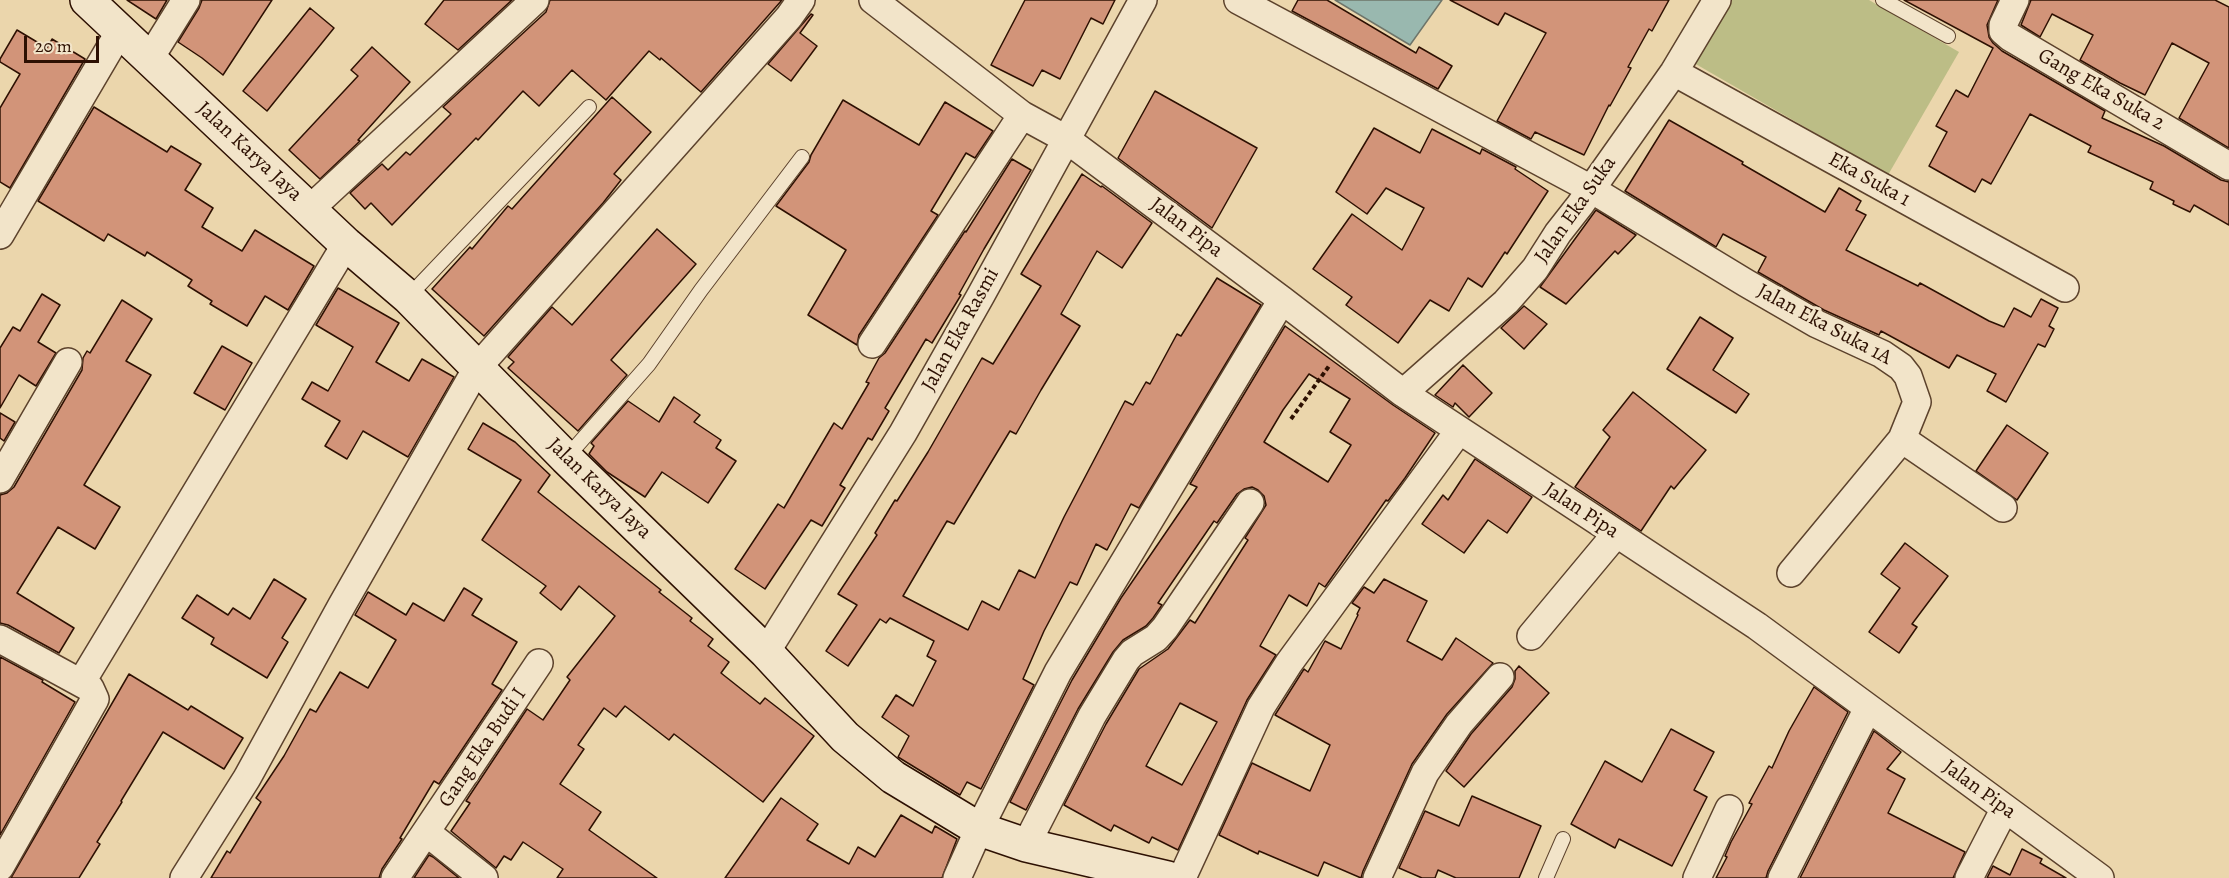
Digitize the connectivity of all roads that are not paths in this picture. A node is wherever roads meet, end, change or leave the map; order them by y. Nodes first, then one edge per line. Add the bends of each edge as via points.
1 (87, 0) edge
2 (186, 0) edge
3 (535, 0) edge
4 (801, 0) edge
5 (1143, 0) edge
6 (1238, 0) edge
7 (1717, 0) edge
8 (1883, 0) edge
9 (2015, 0) edge
10 (886, 4) edge
11 (120, 31) junction
12 (1948, 36) dead end
13 (150, 58) junction
14 (1674, 72) junction
15 (590, 107) dead end
16 (1022, 115) junction
17 (1066, 139) junction
18 (802, 157) dead end
19 (2229, 166) edge
20 (1591, 189) junction
21 (310, 209) junction
22 (0, 235) edge
23 (346, 244) junction
24 (2065, 288) dead end
25 (408, 297) junction
26 (1282, 300) junction
27 (872, 344) dead end
28 (68, 362) dead end
29 (477, 368) junction
30 (1402, 393) junction
31 (1458, 432) junction
32 (1902, 439) junction
33 (566, 458) junction
34 (0, 479) edge
35 (1250, 503) dead end
36 (2003, 508) dead end
37 (1616, 534) junction
38 (1791, 573) dead end
39 (1531, 636) dead end
40 (0, 639) edge
41 (766, 652) junction
42 (539, 663) dead end
43 (1500, 677) dead end
44 (81, 683) junction
45 (1868, 708) junction
46 (1729, 809) dead end
47 (2004, 810) junction
48 (979, 829) junction
49 (426, 832) junction
50 (1563, 839) dead end
51 (1026, 845) junction
52 (0, 867) edge
53 (184, 878) edge
54 (395, 878) edge
55 (484, 878) edge
56 (957, 878) edge
57 (1168, 878) edge
58 (1182, 878) edge
59 (1377, 878) edge
60 (1546, 878) edge
61 (1697, 878) edge
62 (1782, 878) edge
63 (1969, 878) edge
64 (2100, 878) edge

1 - 11 main road, Jalan Karya Jaya
2 - 13 street
3 - 21 street
4 - 29 street
5 - 17 street, Jalan Eka Rasmi
6 - 20 street, Jalan Eka Suka 1A
7 - 14 street, Jalan Eka Suka
8 - 12 lane
9 - 19 street, Gang Eka Suka 2 via 2003,25 2003,31 2010,37
10 - 16 street, Jalan Pipa
11 - 13 main road, Jalan Karya Jaya
11 - 22 street
13 - 21 main road, Jalan Karya Jaya
14 - 20 street, Jalan Eka Suka
14 - 24 street, Eka Suka 1
15 - 25 lane
16 - 17 street, Jalan Pipa
16 - 27 street
17 - 26 street, Jalan Pipa
17 - 41 street, Jalan Eka Rasmi via 903,433
18 - 33 lane via 649,364
20 - 30 street, Jalan Eka Suka via 1535,269 1506,302
20 - 32 street, Jalan Eka Suka 1A via 1746,284 1901,367 1917,402
21 - 23 main road, Jalan Karya Jaya
23 - 25 main road, Jalan Karya Jaya
23 - 44 street
25 - 29 main road, Jalan Karya Jaya
26 - 30 street, Jalan Pipa
26 - 48 street via 1058,672
28 - 34 street
29 - 33 main road, Jalan Karya Jaya
29 - 53 street via 247,778
30 - 31 street, Jalan Pipa
31 - 37 street, Jalan Pipa
31 - 58 street via 1288,663 1261,707
32 - 36 street
32 - 38 street, Jalan Eka Suka 1A
33 - 41 main road, Jalan Karya Jaya
35 - 51 street via 1164,628 1126,660 1092,716
37 - 39 street
37 - 45 street, Jalan Pipa via 1757,626
40 - 44 street
41 - 48 main road, Jalan Karya Jaya via 845,737 893,777
42 - 49 street, Gang Eka Budi I
43 - 59 street via 1459,724 1425,773
44 - 52 street via 90,688 95,699
45 - 47 street, Jalan Pipa
45 - 62 street
46 - 61 street
47 - 63 street
47 - 64 street, Jalan Pipa
48 - 51 main road, Jalan Karya Jaya
48 - 56 street
49 - 54 street, Gang Eka Budi I
49 - 55 street
50 - 60 lane
51 - 57 main road, Jalan Karya Jaya

